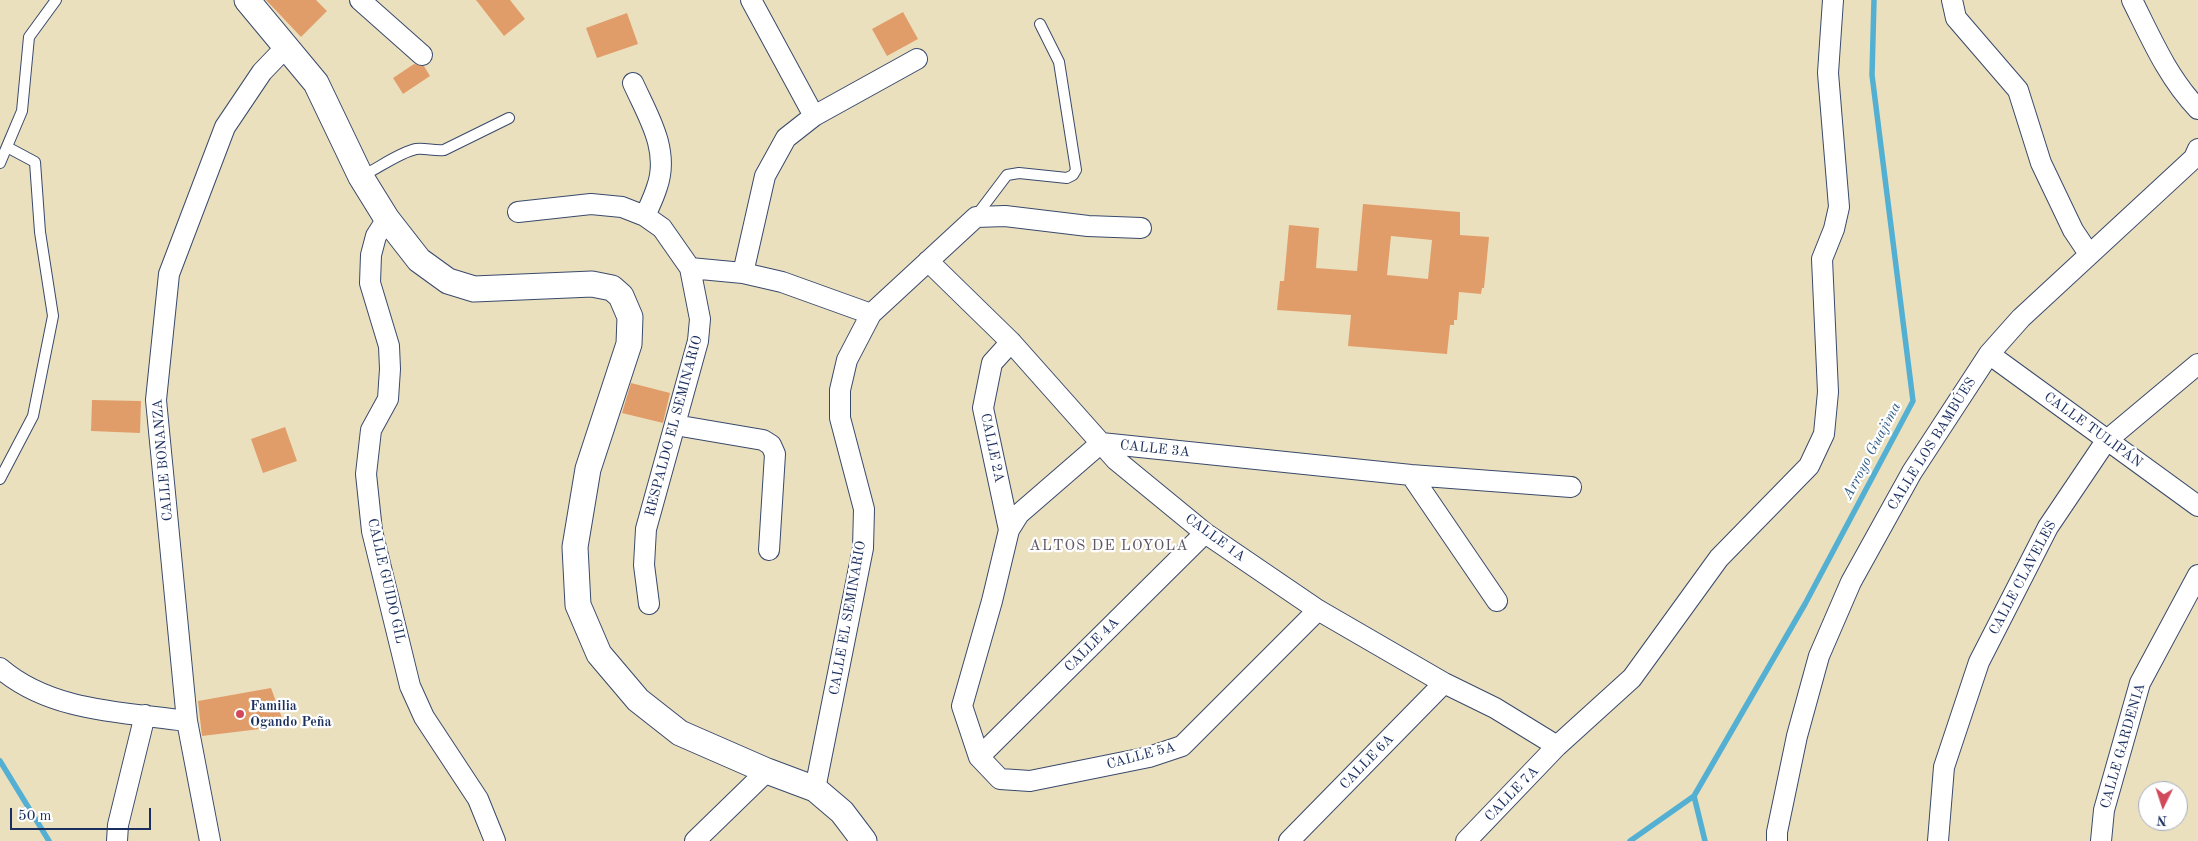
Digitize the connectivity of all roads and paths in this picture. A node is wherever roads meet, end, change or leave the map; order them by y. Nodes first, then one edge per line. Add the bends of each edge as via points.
1 (56, 0) edge
2 (246, 0) edge
3 (360, 0) edge
4 (1833, 0) edge
5 (1952, 0) edge
6 (2132, 0) edge
7 (754, 1) edge
8 (1040, 24) dead end
9 (286, 47) junction
10 (422, 55) dead end
11 (917, 59) dead end
12 (633, 83) dead end
13 (2198, 109) edge
14 (814, 116) junction
15 (509, 118) dead end
16 (7, 147) junction
17 (2198, 149) edge
18 (0, 163) edge
19 (361, 177) junction
20 (518, 212) dead end
21 (645, 216) junction
22 (976, 217) junction
23 (387, 219) junction
24 (1142, 228) dead end
25 (2089, 254) junction
26 (928, 260) junction
27 (690, 268) junction
28 (743, 273) junction
29 (872, 314) junction
30 (1011, 342) junction
31 (1989, 354) junction
32 (2198, 364) edge
33 (675, 425) junction
34 (2106, 441) junction
35 (1101, 444) junction
36 (1411, 475) junction
37 (0, 479) edge
38 (1571, 487) dead end
39 (2198, 506) edge
40 (1009, 530) junction
41 (1205, 534) junction
42 (768, 550) dead end
43 (2198, 575) edge
44 (1497, 601) dead end
45 (649, 604) dead end
46 (1318, 610) junction
47 (0, 668) edge
48 (1444, 683) junction
49 (145, 715) junction
50 (188, 721) junction
51 (1557, 746) junction
52 (979, 757) junction
53 (767, 771) junction
54 (815, 790) junction
55 (117, 841) edge
56 (210, 841) edge
57 (495, 841) edge
58 (695, 841) edge
59 (864, 841) edge
60 (1289, 841) edge
61 (1466, 841) edge
62 (1777, 841) edge
63 (1938, 841) edge
64 (2101, 841) edge

1 - 16 lane via 29,37 22,111
2 - 9 street
3 - 10 street
4 - 51 street, CALLE 7A via 1828,73 1839,207 1822,258 1828,392 1824,434 1809,466 1719,558 1632,678
5 - 25 street via 1956,18 2018,90 2041,163
6 - 13 street via 2163,61
7 - 14 street
8 - 22 lane via 1059,62 1076,170 1067,178 1018,173 1007,175
9 - 19 street via 316,83
9 - 50 street, CALLE BONANZA via 262,72 225,128 169,274 156,400
11 - 14 street
12 - 21 street via 660,144 662,161 658,186
14 - 28 street via 786,138 765,176
15 - 19 lane via 444,150 413,150
16 - 18 lane
16 - 37 lane via 35,162 40,232 53,316 33,416
17 - 25 street, CALLE LOS BAMBÚES via 2194,158
19 - 23 street
20 - 21 street, RESPALDO EL SEMINARIO via 590,204 622,207
21 - 27 street, RESPALDO EL SEMINARIO via 662,228
22 - 24 street via 1005,216 1088,226
22 - 26 street, CALLE EL SEMINARIO
23 - 53 street via 420,260 448,282 474,289 592,284 612,288 622,296 630,317 629,344 588,469 575,547 578,605 599,654 638,700 680,733
23 - 57 street, CALLE GUIDO GIL via 376,236 371,256 370,283 389,346 390,369 388,399 371,430 366,474 372,531 410,686 424,717 478,799
25 - 31 street, CALLE LOS BAMBÚES via 2021,318
26 - 29 street, CALLE EL SEMINARIO
26 - 30 street, CALLE 1A
27 - 28 street
27 - 33 street, RESPALDO EL SEMINARIO via 700,319 696,349
28 - 29 street via 782,282
29 - 54 street, CALLE EL SEMINARIO via 847,360 840,390 840,418 864,509 863,548
30 - 35 street, CALLE 1A
30 - 40 street, CALLE 2A via 992,363 983,408
31 - 34 street, CALLE TULIPÁN
31 - 62 street, CALLE LOS BAMBÚES via 1912,472 1851,582 1818,656 1797,736
32 - 34 street, CALLE CLAVELES
33 - 42 street via 763,440 771,446 775,454
33 - 45 street, RESPALDO EL SEMINARIO via 646,529 644,565
34 - 39 street, CALLE TULIPÁN
34 - 63 street, CALLE CLAVELES via 2048,527 1979,662 1944,768
35 - 36 street, CALLE 3A
35 - 40 street, CALLE 3A via 1019,514
35 - 41 street, CALLE 1A
36 - 38 street, CALLE 3A
36 - 44 street
40 - 52 street, CALLE 3A via 962,706
41 - 46 street, CALLE 1A
41 - 52 street, CALLE 4A
43 - 64 street, CALLE GARDENIA via 2140,683 2104,810
46 - 48 street, CALLE 1A
46 - 52 street, CALLE 5A via 1182,746 1149,757 1030,781 1000,779
47 - 49 street via 16,682 49,698 84,707
48 - 51 street, CALLE 1A via 1495,708
48 - 60 street, CALLE 6A
49 - 50 street
49 - 55 street
50 - 56 street, CALLE BONANZA
51 - 61 street, CALLE 7A
53 - 54 street
53 - 58 street
54 - 59 street via 842,812

